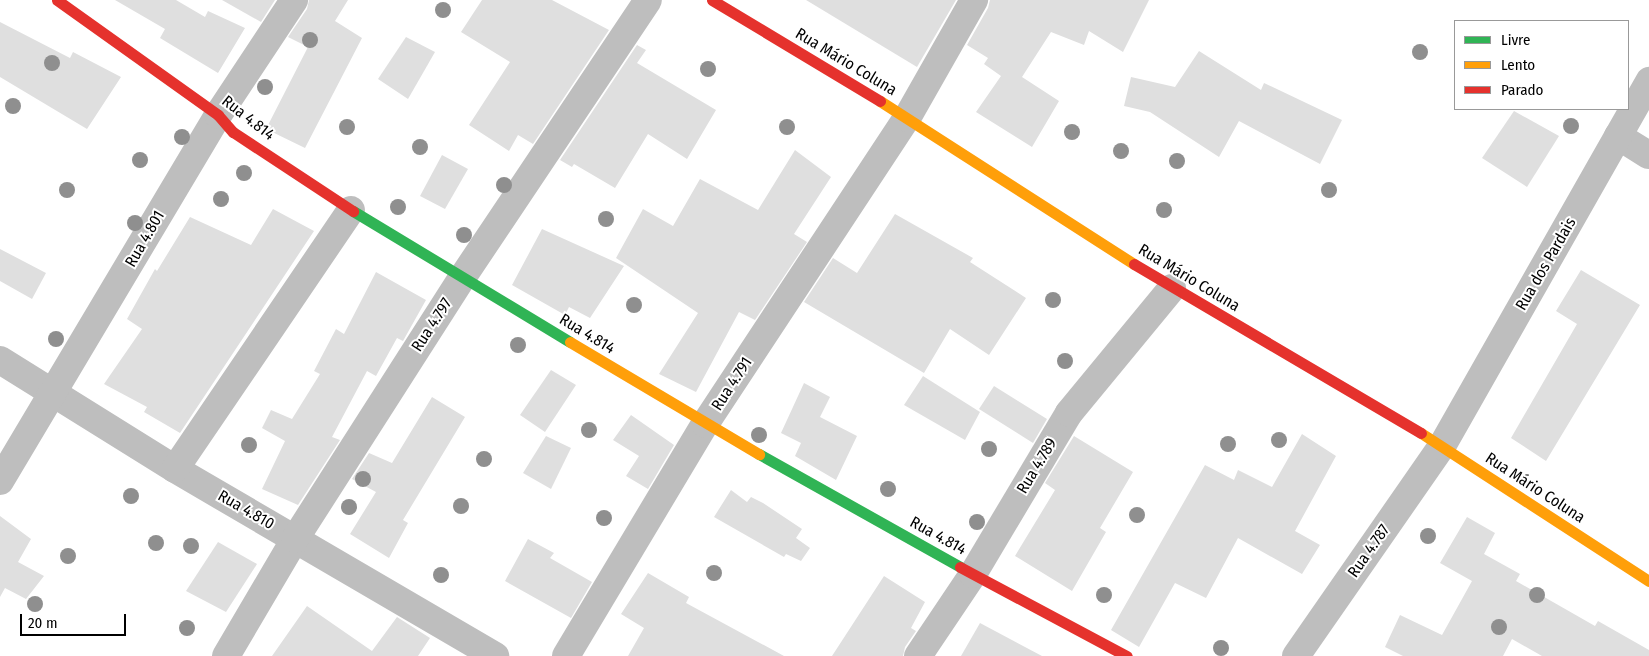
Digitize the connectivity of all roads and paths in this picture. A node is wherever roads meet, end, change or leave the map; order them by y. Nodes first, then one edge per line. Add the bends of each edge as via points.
1 (57, 0) edge
2 (294, 0) edge
3 (648, 0) edge
4 (712, 0) edge
5 (974, 0) edge
6 (1649, 81) edge
7 (218, 115) junction
8 (907, 118) junction
9 (1618, 136) junction
10 (1649, 155) edge
11 (351, 210) junction
12 (462, 278) junction
13 (1172, 288) junction
14 (0, 360) edge
15 (53, 395) junction
16 (705, 424) junction
17 (1442, 446) junction
18 (175, 469) junction
19 (0, 481) edge
20 (295, 539) junction
21 (973, 574) junction
22 (1649, 581) edge
23 (226, 656) edge
24 (495, 656) edge
25 (566, 656) edge
26 (918, 656) edge
27 (1127, 656) edge
28 (1296, 656) edge

1 - 7 street, Rua 4.814
2 - 7 street, Rua 4.801
3 - 12 street, Rua 4.797
4 - 8 street, Rua Mário Coluna
5 - 8 street, Rua 4.791
6 - 9 street, Rua dos Pardais
7 - 11 street, Rua 4.814 via 233,132
7 - 15 street, Rua 4.801
8 - 13 street, Rua Mário Coluna
8 - 16 street, Rua 4.791
9 - 10 street
9 - 17 street, Rua dos Pardais
11 - 12 street, Rua 4.814
11 - 18 street
12 - 16 street, Rua 4.814
12 - 20 street, Rua 4.797
13 - 17 street, Rua Mário Coluna
13 - 21 street, Rua 4.789 via 1069,413
14 - 15 street, Rua 4.810
15 - 18 street, Rua 4.810
15 - 19 street, Rua 4.801
16 - 21 street, Rua 4.814
16 - 25 street, Rua 4.791
17 - 22 street, Rua Mário Coluna
17 - 28 street, Rua 4.787
18 - 20 street, Rua 4.810
20 - 23 street, Rua 4.797
20 - 24 street, Rua 4.810
21 - 26 street, Rua 4.789
21 - 27 street, Rua 4.814

